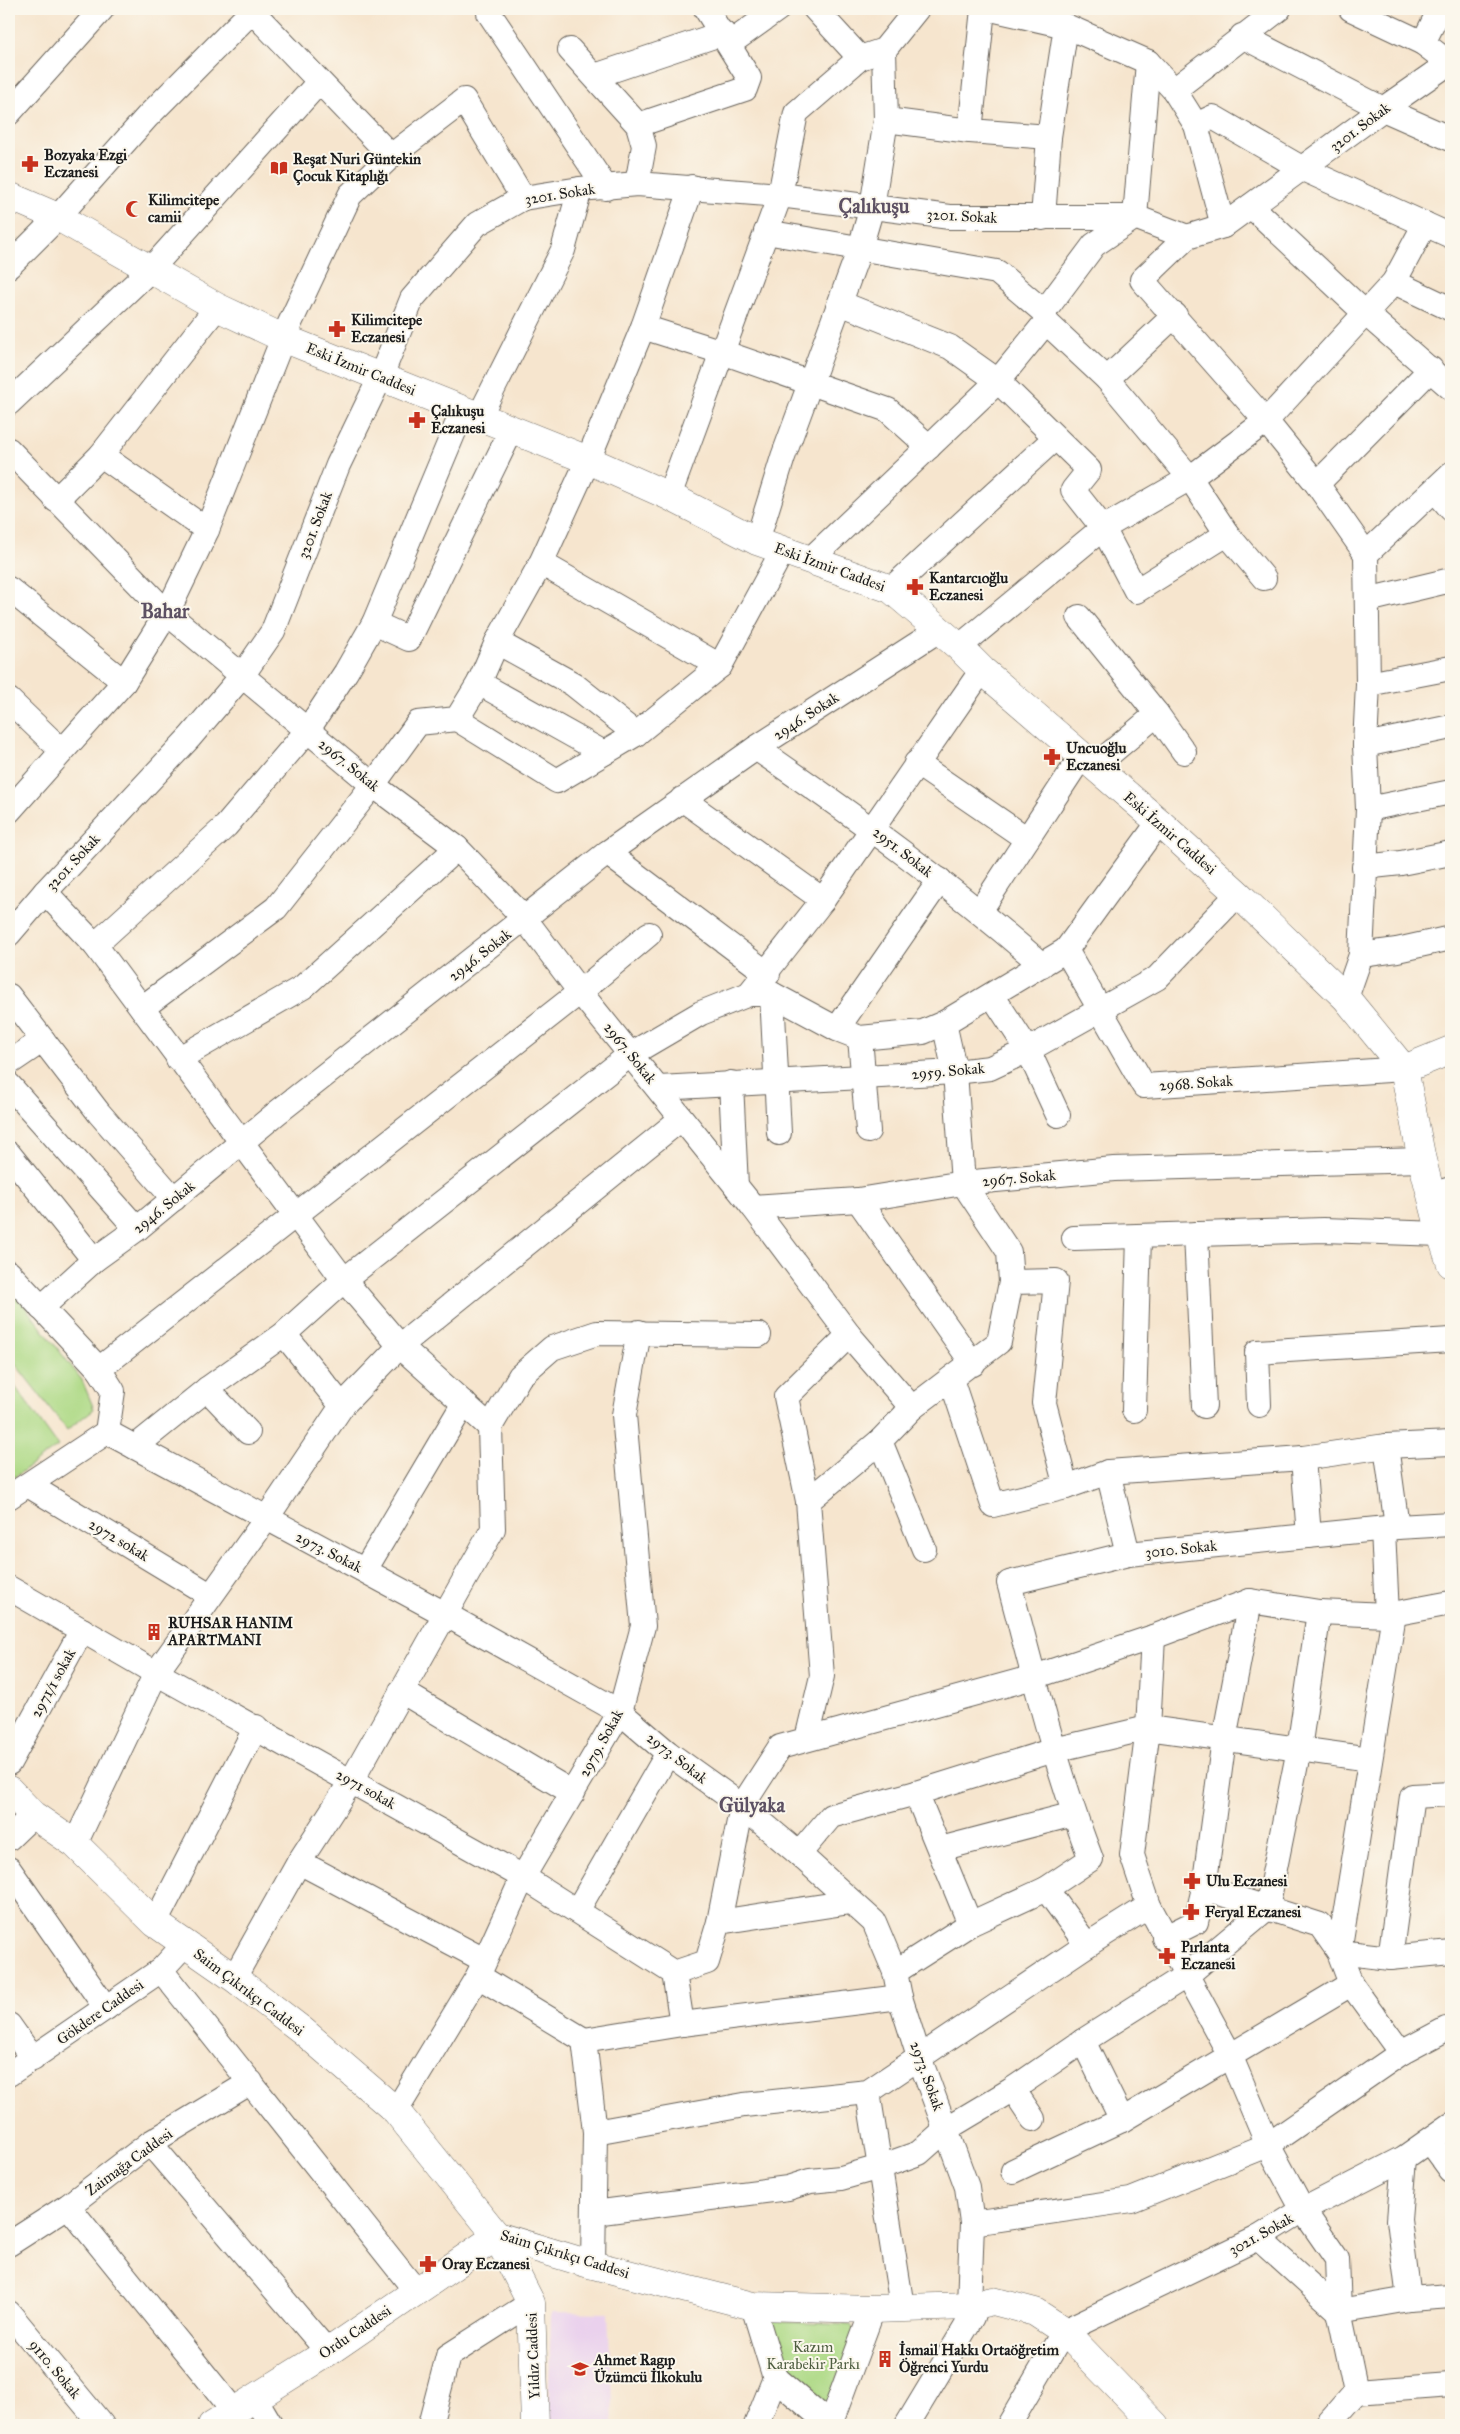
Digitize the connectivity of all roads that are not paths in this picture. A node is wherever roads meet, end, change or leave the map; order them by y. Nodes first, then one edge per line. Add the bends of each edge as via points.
1 (102, 9) edge
2 (706, 9) edge
3 (778, 9) edge
4 (814, 9) edge
5 (916, 9) edge
6 (983, 9) edge
7 (991, 9) edge
8 (1279, 9) edge
9 (1351, 9) edge
10 (1440, 9) edge
11 (489, 13) dead end
12 (1066, 26) junction
13 (1242, 36) junction
14 (726, 39) junction
15 (1423, 43) junction
16 (570, 50) dead end
17 (884, 50) junction
18 (860, 58) junction
19 (1148, 62) junction
20 (1450, 64) edge
21 (595, 76) junction
22 (319, 82) junction
23 (1174, 90) junction
24 (1383, 109) junction
25 (9, 113) edge
26 (886, 120) junction
27 (638, 125) junction
28 (1196, 125) junction
29 (970, 131) junction
30 (1049, 137) junction
31 (1451, 139) edge
32 (391, 156) junction
33 (1303, 169) junction
34 (9, 182) edge
35 (637, 184) junction
36 (692, 187) junction
37 (606, 188) junction
38 (580, 189) junction
39 (780, 195) junction
40 (9, 196) edge
41 (523, 198) junction
42 (1251, 206) junction
43 (872, 207) junction
44 (58, 217) junction
45 (1135, 217) junction
46 (1043, 218) junction
47 (1424, 224) junction
48 (1223, 226) junction
49 (766, 232) junction
50 (1451, 236) edge
51 (1186, 237) junction
52 (860, 248) junction
53 (9, 266) edge
54 (151, 270) junction
55 (1394, 282) junction
56 (840, 303) junction
57 (217, 307) junction
58 (1451, 308) edge
59 (1364, 312) junction
60 (1175, 316) junction
61 (1045, 317) junction
62 (643, 327) junction
63 (282, 338) junction
64 (722, 352) junction
65 (1431, 369) junction
66 (381, 376) junction
67 (1107, 379) junction
68 (998, 381) junction
69 (810, 383) junction
70 (1451, 388) edge
71 (9, 403) edge
72 (471, 413) junction
73 (1266, 421) junction
74 (511, 431) junction
75 (1055, 438) junction
76 (929, 447) junction
77 (9, 450) edge
78 (101, 455) junction
79 (588, 460) junction
80 (1190, 478) junction
81 (1443, 482) edge
82 (1317, 484) junction
83 (669, 496) junction
84 (56, 500) junction
85 (1451, 509) edge
86 (1103, 528) junction
87 (206, 530) junction
88 (1227, 534) junction
89 (757, 540) junction
90 (783, 550) junction
91 (1366, 554) junction
92 (811, 559) junction
93 (541, 563) junction
94 (1264, 578) dead end
95 (1451, 580) edge
96 (9, 589) edge
97 (892, 589) junction
98 (1368, 600) junction
99 (167, 613) junction
100 (1079, 617) dead end
101 (374, 623) junction
102 (949, 638) junction
103 (497, 642) junction
104 (720, 666) junction
105 (1451, 668) edge
106 (982, 670) junction
107 (242, 676) junction
108 (124, 682) junction
109 (479, 683) junction
110 (1368, 684) junction
111 (9, 700) edge
112 (1157, 714) junction
113 (457, 720) junction
114 (1451, 727) edge
115 (307, 731) junction
116 (636, 734) junction
117 (1365, 745) junction
118 (756, 748) junction
119 (62, 751) junction
120 (1184, 752) dead end
121 (604, 753) junction
122 (1088, 762) junction
123 (916, 763) junction
124 (373, 785) junction
125 (1451, 792) edge
126 (682, 799) junction
127 (1368, 809) junction
128 (9, 811) edge
129 (1159, 822) junction
130 (872, 827) junction
131 (1027, 839) junction
132 (457, 848) junction
133 (607, 853) junction
134 (1451, 854) edge
135 (1364, 867) junction
136 (940, 880) junction
137 (45, 892) junction
138 (1238, 894) junction
139 (823, 900) junction
140 (980, 911) junction
141 (525, 919) junction
142 (9, 934) edge
143 (649, 934) dead end
144 (1451, 938) edge
145 (95, 945) junction
146 (1066, 950) junction
147 (1361, 955) junction
148 (1042, 965) junction
149 (763, 987) junction
150 (580, 992) junction
151 (992, 995) junction
152 (9, 996) edge
153 (1346, 998) junction
154 (142, 1008) junction
155 (1101, 1009) junction
156 (944, 1023) junction
157 (838, 1029) junction
158 (860, 1038) junction
159 (43, 1040) junction
160 (1028, 1050) junction
161 (1451, 1050) edge
162 (631, 1054) junction
163 (178, 1059) junction
164 (9, 1063) edge
165 (1404, 1070) junction
166 (955, 1072) junction
167 (865, 1076) junction
168 (778, 1080) junction
169 (732, 1083) junction
170 (9, 1085) edge
171 (659, 1088) junction
172 (1058, 1115) dead end
173 (681, 1119) junction
174 (868, 1132) dead end
175 (780, 1133) dead end
176 (242, 1144) junction
177 (9, 1154) edge
178 (1422, 1160) junction
179 (963, 1184) junction
180 (736, 1186) junction
181 (1441, 1192) edge
182 (174, 1199) junction
183 (858, 1200) junction
184 (753, 1207) junction
185 (296, 1214) junction
186 (137, 1229) junction
187 (1196, 1234) junction
188 (1441, 1234) junction
189 (1139, 1236) junction
190 (1074, 1238) dead end
191 (94, 1260) junction
192 (1451, 1264) edge
193 (9, 1273) edge
194 (344, 1280) junction
195 (1011, 1282) junction
196 (41, 1308) junction
197 (639, 1332) junction
198 (284, 1334) junction
199 (759, 1335) dead end
200 (849, 1335) junction
201 (1451, 1340) edge
202 (400, 1346) junction
203 (973, 1364) junction
204 (99, 1369) junction
205 (951, 1379) junction
206 (207, 1389) junction
207 (464, 1404) junction
208 (1259, 1405) dead end
209 (342, 1406) junction
210 (1204, 1406) dead end
211 (912, 1408) junction
212 (1134, 1410) dead end
213 (490, 1427) junction
214 (107, 1432) junction
215 (248, 1432) dead end
216 (880, 1442) junction
217 (1451, 1443) edge
218 (1386, 1446) junction
219 (135, 1447) junction
220 (1303, 1458) junction
221 (1108, 1472) junction
222 (1066, 1487) junction
223 (18, 1491) edge
224 (808, 1501) junction
225 (266, 1519) junction
226 (1451, 1524) edge
227 (1390, 1528) junction
228 (1309, 1536) junction
229 (924, 1549) dead end
230 (1128, 1554) junction
231 (365, 1570) junction
232 (9, 1588) edge
233 (210, 1595) junction
234 (1250, 1601) junction
235 (1451, 1603) edge
236 (1319, 1612) junction
237 (445, 1614) junction
238 (1390, 1615) junction
239 (82, 1630) junction
240 (1153, 1637) junction
241 (156, 1673) junction
242 (1034, 1676) junction
243 (401, 1692) junction
244 (620, 1712) junction
245 (256, 1727) junction
246 (1148, 1728) junction
247 (1224, 1738) junction
248 (807, 1739) junction
249 (1299, 1749) junction
250 (1054, 1750) junction
251 (668, 1753) junction
252 (1370, 1759) junction
253 (9, 1763) edge
254 (352, 1780) junction
255 (9, 1790) edge
256 (573, 1793) junction
257 (916, 1793) junction
258 (1451, 1794) edge
259 (742, 1806) junction
260 (1074, 1814) junction
261 (33, 1815) junction
262 (9, 1838) edge
263 (75, 1844) junction
264 (940, 1849) junction
265 (799, 1854) junction
266 (299, 1862) junction
267 (9, 1869) edge
268 (523, 1877) junction
269 (1204, 1888) junction
270 (1046, 1889) junction
271 (850, 1902) junction
272 (1149, 1906) junction
273 (1268, 1908) junction
274 (577, 1911) junction
275 (719, 1922) junction
276 (155, 1923) junction
277 (970, 1924) junction
278 (1164, 1938) junction
279 (185, 1944) junction
280 (1087, 1945) junction
281 (1339, 1952) junction
282 (1451, 1952) edge
283 (1390, 1958) junction
284 (481, 1968) junction
285 (161, 1970) junction
286 (895, 1972) junction
287 (674, 1973) junction
288 (1187, 1975) junction
289 (234, 1978) junction
290 (1351, 1984) junction
291 (900, 1997) junction
292 (106, 2008) junction
293 (682, 2024) junction
294 (9, 2025) edge
295 (1450, 2029) edge
296 (584, 2040) junction
297 (1083, 2041) junction
298 (1401, 2053) junction
299 (1230, 2055) junction
300 (919, 2057) junction
301 (33, 2059) junction
302 (9, 2074) edge
303 (251, 2082) junction
304 (1013, 2089) junction
305 (868, 2092) junction
306 (396, 2111) junction
307 (1032, 2119) dead end
308 (1122, 2120) junction
309 (1451, 2125) edge
310 (946, 2129) junction
311 (595, 2132) junction
312 (1429, 2141) junction
313 (150, 2143) junction
314 (1268, 2145) junction
315 (1404, 2158) junction
316 (880, 2168) junction
317 (1013, 2171) dead end
318 (1451, 2171) edge
319 (68, 2206) junction
320 (1303, 2210) junction
321 (594, 2213) junction
322 (972, 2223) junction
323 (496, 2236) junction
324 (1258, 2238) junction
325 (9, 2244) edge
326 (594, 2265) junction
327 (416, 2291) junction
328 (1451, 2296) edge
329 (1409, 2299) junction
330 (531, 2303) junction
331 (972, 2305) junction
332 (753, 2306) junction
333 (902, 2308) junction
334 (873, 2309) junction
335 (1339, 2311) junction
336 (9, 2313) edge
337 (1064, 2331) junction
338 (328, 2352) junction
339 (775, 2378) junction
340 (1451, 2385) edge
341 (1356, 2392) junction
342 (234, 2411) edge
343 (102, 2425) edge
344 (271, 2425) edge
345 (430, 2425) edge
346 (535, 2425) edge
347 (756, 2425) edge
348 (830, 2425) edge
349 (907, 2425) edge
350 (1010, 2425) edge
351 (1155, 2425) edge
352 (1326, 2425) edge

1 - 25 street
2 - 14 street
3 - 14 street
4 - 18 street
5 - 17 street
6 - 29 street
7 - 12 street
8 - 13 street
9 - 15 street
10 - 15 street
11 - 37 street
12 - 19 street
12 - 30 street
13 - 23 street
13 - 24 street
14 - 21 street
14 - 27 street via 749,78 745,89
15 - 20 street
16 - 21 street
17 - 18 street
17 - 26 street
18 - 39 street via 796,113
19 - 23 street
19 - 45 street
20 - 24 street, 3201. Sokak
21 - 27 street
22 - 32 street
22 - 44 street via 252,11 147,117
22 - 54 street
23 - 28 street
24 - 31 street
24 - 33 street, 3201. Sokak
26 - 29 street
26 - 43 street
27 - 35 street via 644,146
28 - 33 street via 1213,118
28 - 48 street
29 - 30 street
30 - 46 street
32 - 41 street via 464,100
32 - 63 street via 350,195
33 - 42 street, 3201. Sokak
33 - 47 street
34 - 44 main road, Eski İzmir Caddesi
35 - 36 street, 3201. Sokak
35 - 37 street, 3201. Sokak
36 - 39 street, 3201. Sokak
36 - 62 street
37 - 38 street, 3201. Sokak
38 - 41 street, 3201. Sokak
38 - 72 street via 563,250
39 - 43 street, 3201. Sokak
39 - 49 street
40 - 44 main road, Eski İzmir Caddesi
41 - 66 street, 3201. Sokak via 478,224 412,299
42 - 48 street, 3201. Sokak
42 - 59 street
43 - 46 street, 3201. Sokak via 950,218
43 - 52 street
44 - 53 street
44 - 54 main road, Eski İzmir Caddesi
45 - 46 street, 3201. Sokak
45 - 51 street, 3201. Sokak
45 - 61 street via 1094,245
47 - 50 street
47 - 55 street, 2946. Sokak
48 - 51 street, 3201. Sokak
49 - 52 street
49 - 64 street
51 - 60 street via 1142,280
52 - 56 street
52 - 61 street via 997,272
54 - 57 main road, Eski İzmir Caddesi
54 - 71 street
55 - 58 street
55 - 59 street, 2946. Sokak
56 - 68 street via 950,348
56 - 69 street
57 - 63 main road, Eski İzmir Caddesi
57 - 78 street
59 - 65 street
59 - 73 street, 2946. Sokak
60 - 67 street
60 - 73 street
61 - 67 street
61 - 68 street
62 - 64 street
62 - 79 street
63 - 66 main road, Eski İzmir Caddesi
63 - 87 street
64 - 69 street
64 - 83 street
65 - 70 street
65 - 82 street
66 - 72 main road, Eski İzmir Caddesi
66 - 107 street, 3201. Sokak via 338,465 273,630
67 - 80 street
68 - 75 street
68 - 76 street
69 - 76 street via 888,410
69 - 89 street
72 - 74 main road, Eski İzmir Caddesi
72 - 101 street
73 - 80 street, 2946. Sokak
73 - 82 street
74 - 79 main road, Eski İzmir Caddesi
74 - 101 street via 409,639
75 - 86 street via 1089,470 1073,490
75 - 97 street
76 - 92 street
77 - 84 street, 2967. Sokak
78 - 84 street
78 - 87 street
79 - 83 main road, Eski İzmir Caddesi
79 - 93 street
80 - 86 street, 2946. Sokak
80 - 88 street
81 - 85 street
81 - 91 street
82 - 91 street
83 - 89 main road, Eski İzmir Caddesi
84 - 99 street, 2967. Sokak
86 - 88 street via 1136,591
86 - 102 street, 2946. Sokak
87 - 99 street
88 - 94 street
89 - 90 main road, Eski İzmir Caddesi
90 - 92 main road, Eski İzmir Caddesi
90 - 104 street
91 - 98 street
92 - 97 main road, Eski İzmir Caddesi
93 - 103 street
93 - 104 street
95 - 98 street
96 - 108 street
97 - 102 main road, Eski İzmir Caddesi
98 - 110 street
99 - 107 street, 2967. Sokak
99 - 108 street
100 - 112 street
101 - 115 street
102 - 106 main road, Eski İzmir Caddesi
102 - 118 street, 2946. Sokak
103 - 109 street
103 - 116 street via 573,684
104 - 116 street
105 - 110 street
106 - 122 main road, Eski İzmir Caddesi
106 - 123 street
107 - 115 street, 2967. Sokak
107 - 137 street, 3201. Sokak via 190,738
108 - 119 street
109 - 113 street
109 - 121 street
110 - 117 street
111 - 119 street
112 - 120 street
112 - 122 street
113 - 121 street via 557,781
113 - 124 street via 418,722
114 - 117 street
115 - 124 street, 2967. Sokak
115 - 145 street via 226,826
116 - 121 street
117 - 127 street
118 - 126 street, 2946. Sokak
118 - 130 street, 2951. Sokak
119 - 128 street
122 - 129 main road, Eski İzmir Caddesi
122 - 131 street
123 - 130 street
123 - 131 street
124 - 132 street, 2967. Sokak
124 - 154 street via 276,908
125 - 127 street
126 - 133 street, 2946. Sokak
126 - 139 street
127 - 135 street
129 - 138 main road, Eski İzmir Caddesi
129 - 146 street
130 - 136 street, 2951. Sokak
130 - 139 street
131 - 140 street
132 - 141 street, 2967. Sokak
132 - 163 street via 303,987
133 - 141 street, 2946. Sokak
133 - 149 street
134 - 135 street
135 - 147 street
136 - 140 street, 2951. Sokak
136 - 157 street
137 - 142 street, 3201. Sokak
137 - 145 street
138 - 153 main road, Eski İzmir Caddesi
138 - 155 street, 2959. Sokak via 1156,978
139 - 149 street
140 - 148 street, 2951. Sokak
141 - 150 street, 2967. Sokak
141 - 176 street, 2946. Sokak via 278,1112
143 - 150 street
144 - 147 street
145 - 154 street
146 - 148 street
146 - 155 street, 2968. Sokak
147 - 153 street
148 - 151 street
149 - 157 street
149 - 162 street via 701,1013
149 - 168 street
150 - 162 street, 2967. Sokak
150 - 185 street
151 - 156 street
151 - 160 street
152 - 159 street
153 - 165 main road, Eski İzmir Caddesi
154 - 163 street
155 - 160 street, 2959. Sokak
155 - 165 street, 2968. Sokak via 1144,1086
156 - 158 street via 923,1032
156 - 166 street
157 - 158 street
158 - 167 street
159 - 164 street
159 - 182 street via 99,1113
160 - 166 street, 2959. Sokak via 990,1068
160 - 172 street
161 - 165 main road
162 - 171 street, 2967. Sokak
162 - 194 street
163 - 176 street
165 - 178 main road, Eski İzmir Caddesi
166 - 167 street, 2959. Sokak
166 - 179 street
167 - 168 street, 2959. Sokak
167 - 174 street
168 - 169 street, 2959. Sokak
168 - 175 street
169 - 171 street, 2959. Sokak
169 - 180 street
170 - 186 street
171 - 173 street, 2967. Sokak
173 - 180 street, 2967. Sokak
173 - 202 street
176 - 182 street, 2946. Sokak
176 - 185 street
177 - 191 street
178 - 179 street, 2967. Sokak via 1114,1169
178 - 181 main road, Eski İzmir Caddesi
179 - 183 street, 2967. Sokak
179 - 195 street via 1009,1252
180 - 184 street, 2967. Sokak
181 - 188 main road, Eski İzmir Caddesi
182 - 186 street, 2946. Sokak
183 - 184 street, 2967. Sokak
183 - 203 street
184 - 200 street
185 - 194 street
185 - 204 street
186 - 191 street, 2946. Sokak
187 - 188 street via 1322,1230
187 - 189 street
187 - 210 street
188 - 192 main road, Eski İzmir Caddesi
189 - 190 street
189 - 212 street
191 - 196 street, 2946. Sokak
193 - 196 street
194 - 198 street
194 - 202 street
195 - 203 street via 999,1342
195 - 222 street via 1056,1281 1044,1403
196 - 204 street
197 - 199 street
197 - 213 street via 597,1333 552,1348 520,1376
197 - 244 street, 2979. Sokak via 624,1416 643,1626
198 - 206 street
198 - 209 street
200 - 211 street
200 - 224 street via 786,1397
201 - 208 street via 1257,1352
202 - 207 street
202 - 209 street
203 - 205 street
204 - 214 street via 113,1390
205 - 211 street
205 - 222 street via 993,1505
206 - 215 street
206 - 219 street
207 - 213 street
207 - 231 street
209 - 225 street
211 - 216 street
213 - 237 street via 493,1529
214 - 219 street, 2973. Sokak
214 - 223 street
216 - 224 street
216 - 229 street
217 - 218 street
218 - 220 street
218 - 227 street
219 - 225 street, 2973. Sokak
220 - 221 street
220 - 228 street
221 - 222 street
221 - 230 street
223 - 233 street, 2972 sokak
224 - 248 street via 822,1676
225 - 231 street, 2973. Sokak
225 - 233 street
226 - 227 street, 3010. Sokak
227 - 228 street, 3010. Sokak
227 - 238 street
228 - 230 street, 3010. Sokak
230 - 242 street, 3010. Sokak via 1009,1583
231 - 237 street, 2973. Sokak
232 - 239 street, 2971 sokak
233 - 241 street
234 - 236 street
234 - 240 street
234 - 247 street
235 - 238 street
236 - 238 street
236 - 249 street
237 - 243 street
237 - 244 street, 2973. Sokak
238 - 252 street
239 - 241 street, 2971 sokak
239 - 253 street, 2971/1 sokak
240 - 242 street
240 - 246 street
241 - 245 street, 2971 sokak
241 - 263 street
242 - 248 street
242 - 250 street
243 - 254 street
243 - 256 street
244 - 251 street, 2973. Sokak
244 - 256 street, 2979. Sokak
245 - 254 street, 2971 sokak
245 - 276 street
246 - 247 street
246 - 250 street
246 - 272 street via 1132,1855
247 - 249 street
247 - 269 street
248 - 259 street via 780,1747
249 - 252 street
249 - 273 street
250 - 257 street
250 - 260 street
251 - 259 street, 2973. Sokak
251 - 274 street
252 - 281 street
254 - 266 street
254 - 268 street, 2971 sokak
255 - 261 main road, Saim Çıkrıkçı Caddesi
256 - 268 street, 2979. Sokak
257 - 264 street
257 - 265 street via 832,1816
258 - 283 street via 1412,1796
259 - 265 street, 2973. Sokak
259 - 275 street
260 - 264 street
260 - 270 street via 1091,1859
261 - 262 street
261 - 263 main road, Saim Çıkrıkçı Caddesi
263 - 276 main road, Saim Çıkrıkçı Caddesi
264 - 277 street
265 - 271 street, 2973. Sokak
266 - 284 street
266 - 289 street
267 - 292 street
268 - 274 street, 2971 sokak
268 - 284 street, 2979. Sokak
269 - 273 street
269 - 278 street via 1196,1922
270 - 277 street
270 - 280 street
271 - 275 street
271 - 286 street, 2973. Sokak via 874,1922
272 - 278 street
272 - 280 street
273 - 281 street via 1320,1925
273 - 288 street
274 - 287 street, 2971 sokak
275 - 287 street via 707,1962
276 - 279 main road, Saim Çıkrıkçı Caddesi
277 - 286 street
278 - 288 street
279 - 285 street, Gökdere Caddesi
279 - 289 main road, Saim Çıkrıkçı Caddesi
280 - 300 street
281 - 283 street
281 - 290 street
282 - 283 street
284 - 296 street
284 - 306 street, 2979. Sokak
285 - 292 street, Gökdere Caddesi
285 - 303 street
286 - 291 street, 2973. Sokak
287 - 293 street
288 - 297 street
288 - 299 street
289 - 306 main road, Saim Çıkrıkçı Caddesi via 303,2031
290 - 298 street
290 - 299 street
291 - 293 street
291 - 300 street, 2973. Sokak
292 - 301 street, Gökdere Caddesi
293 - 296 street
294 - 301 street
295 - 298 street
296 - 311 street
297 - 304 street
297 - 308 street
298 - 314 street
299 - 308 street
299 - 314 street
300 - 305 street
300 - 310 street, 2973. Sokak
301 - 302 street, Gökdere Caddesi
303 - 313 street, Zaimağa Caddesi
303 - 327 street
304 - 307 street
304 - 310 street
305 - 311 street via 744,2105
305 - 316 street
306 - 323 main road, Saim Çıkrıkçı Caddesi
308 - 317 street
309 - 312 street, 3021. Sokak
310 - 316 street via 919,2152
310 - 322 street, 2973. Sokak via 967,2187
311 - 321 street
312 - 315 street, 3021. Sokak
312 - 318 street
313 - 319 street, Zaimağa Caddesi
313 - 338 street
314 - 320 street
314 - 322 street via 1131,2200
315 - 320 street, 3021. Sokak
315 - 329 street via 1399,2220
316 - 321 street via 788,2188
316 - 333 street
319 - 325 street, Zaimağa Caddesi
319 - 342 street
320 - 324 street, 3021. Sokak
320 - 335 street via 1337,2259
321 - 326 street
322 - 331 street, 2973. Sokak
323 - 326 main road, Saim Çıkrıkçı Caddesi
323 - 327 main road, Ordu Caddesi
323 - 330 main road, Yıldız Caddesi
324 - 335 street
324 - 337 street, 3021. Sokak
326 - 332 main road, Saim Çıkrıkçı Caddesi
327 - 338 main road, Ordu Caddesi
328 - 329 street
329 - 335 street
330 - 345 street via 448,2356
330 - 346 main road, Yıldız Caddesi
331 - 333 main road, Saim Çıkrıkçı Caddesi
331 - 337 main road, Saim Çıkrıkçı Caddesi via 994,2301 1035,2312
331 - 349 street via 972,2317
332 - 334 main road, Saim Çıkrıkçı Caddesi
332 - 339 street
333 - 334 main road, Saim Çıkrıkçı Caddesi
334 - 348 street
335 - 341 street
336 - 343 street, 9110. Sokak
337 - 350 street
337 - 351 main road, Saim Çıkrıkçı Caddesi
338 - 342 main road, Ordu Caddesi
339 - 347 street
339 - 348 street
340 - 341 street
341 - 352 street
342 - 344 street

